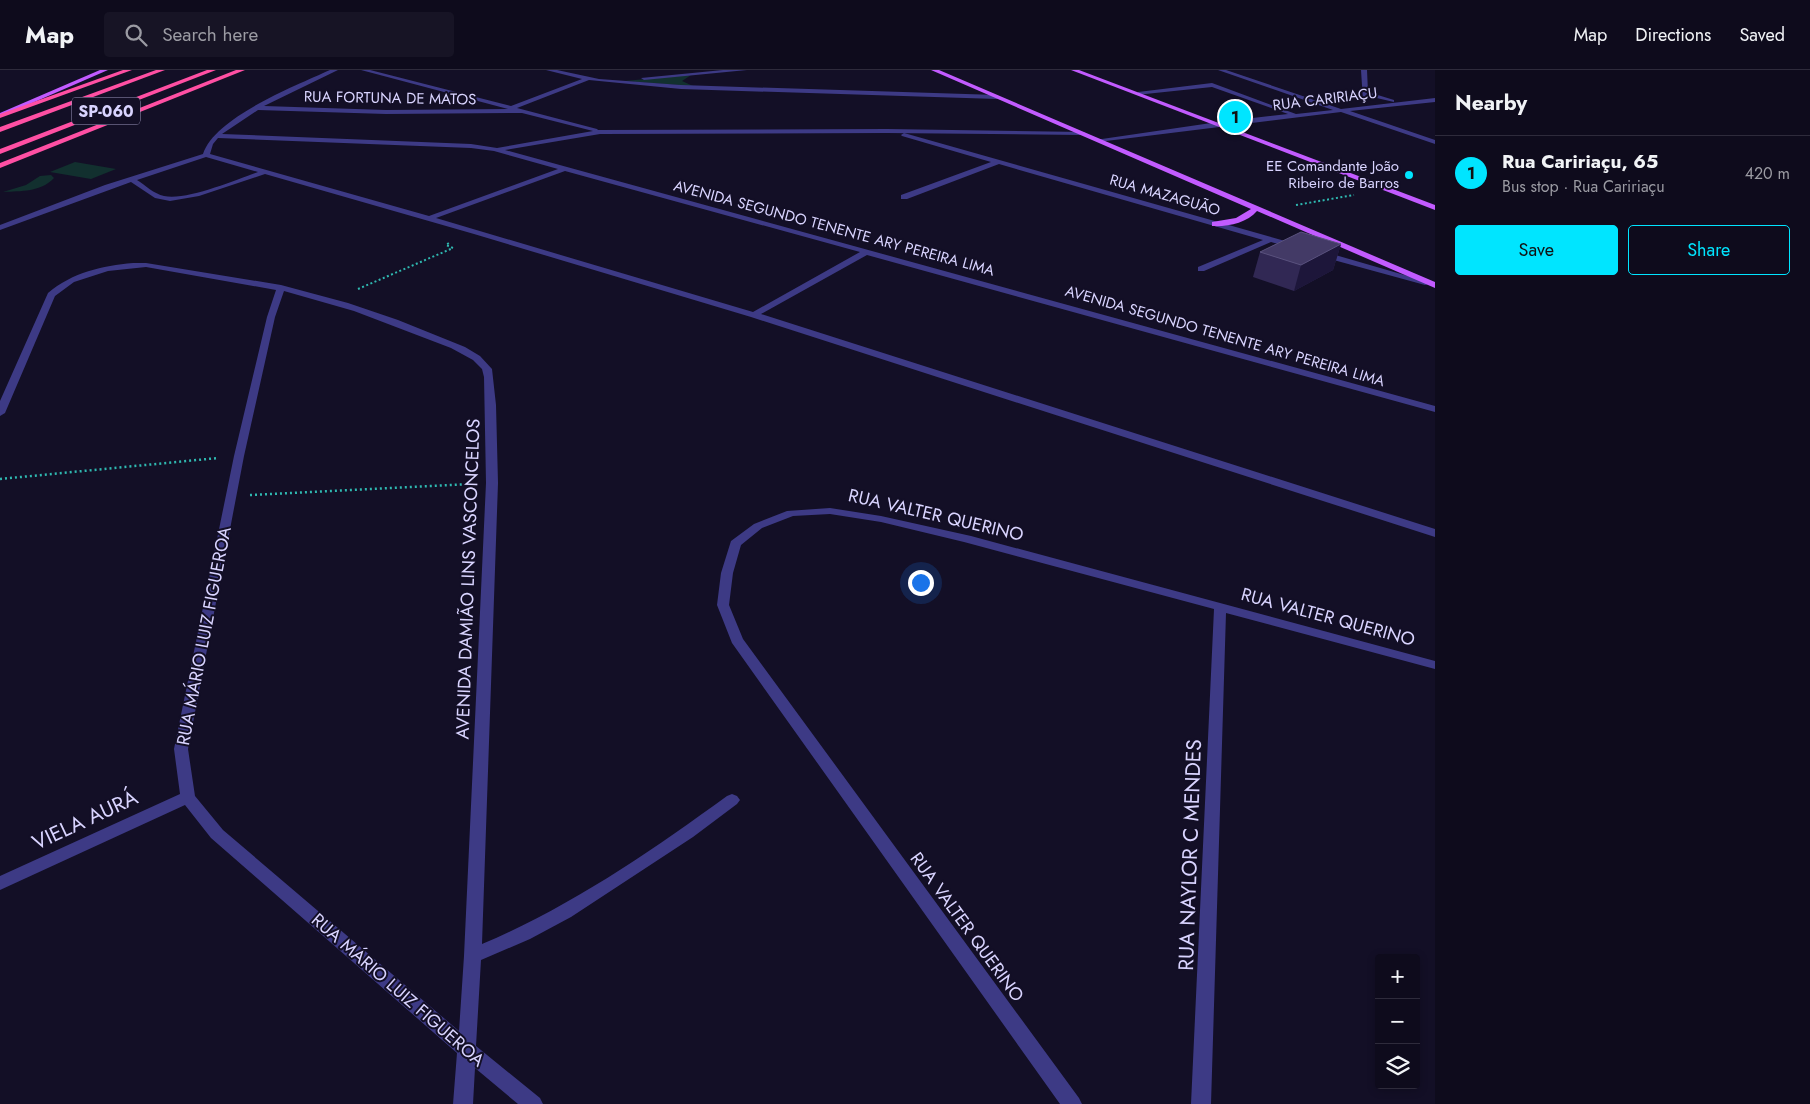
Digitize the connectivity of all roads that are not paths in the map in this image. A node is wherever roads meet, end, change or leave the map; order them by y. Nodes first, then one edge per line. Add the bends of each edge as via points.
1 (105, 70) edge
2 (129, 70) edge
3 (162, 70) edge
4 (213, 70) edge
5 (242, 70) edge
6 (335, 70) edge
7 (364, 70) edge
8 (549, 70) edge
9 (744, 70) edge
10 (934, 70) edge
11 (1074, 70) edge
12 (1221, 70) edge
13 (1364, 70) edge
14 (692, 74) junction
15 (167, 77) dead end
16 (587, 79) junction
17 (158, 81) dead end
18 (604, 81) junction
19 (702, 88) junction
20 (1365, 93) junction
21 (1138, 94) junction
22 (997, 97) junction
23 (1435, 100) edge
24 (1404, 103) junction
25 (1365, 107) junction
26 (256, 108) junction
27 (512, 108) junction
28 (1341, 110) junction
29 (523, 111) junction
30 (0, 115) edge
31 (1295, 115) junction
32 (1218, 124) junction
33 (0, 130) edge
34 (887, 130) junction
35 (600, 132) junction
36 (1082, 133) junction
37 (216, 136) junction
38 (1098, 140) junction
39 (1435, 142) edge
40 (494, 149) junction
41 (0, 152) edge
42 (206, 155) junction
43 (998, 162) junction
44 (0, 166) edge
45 (566, 168) junction
46 (264, 172) junction
47 (131, 179) junction
48 (904, 197) dead end
49 (1256, 207) junction
50 (1435, 208) edge
51 (427, 219) junction
52 (1215, 224) junction
53 (0, 228) edge
54 (1269, 240) junction
55 (1306, 250) edge
56 (868, 251) junction
57 (1316, 252) edge
58 (1201, 269) dead end
59 (1431, 284) edge
60 (281, 288) junction
61 (754, 315) junction
62 (1435, 409) edge
63 (0, 413) edge
64 (1435, 533) edge
65 (1220, 607) junction
66 (1435, 665) edge
67 (188, 796) junction
68 (732, 800) dead end
69 (0, 883) edge
70 (473, 956) junction
71 (468, 1051) junction
72 (463, 1104) edge
73 (533, 1104) edge
74 (1072, 1104) edge
75 (1201, 1104) edge

1 - 30 main road
2 - 30 highway, SP-060
3 - 33 highway, SP-060
4 - 41 highway, SP-060
5 - 44 highway
6 - 26 street
7 - 27 street
8 - 16 street
9 - 14 street
10 - 22 main road
11 - 21 main road
12 - 28 street
13 - 20 street
14 - 18 street
14 - 19 street via 690,83
15 - 17 highway, SP-060
16 - 18 street
16 - 27 street
18 - 19 street
19 - 22 street
20 - 24 street
20 - 25 street
21 - 31 street via 1212,85
21 - 32 main road
22 - 36 main road
23 - 24 street, RUA CARIRIAÇU
24 - 25 street, RUA CARIRIAÇU
25 - 28 street, RUA CARIRIAÇU
26 - 29 street, RUA FORTUNA DE MATOS
26 - 37 street
27 - 29 street
28 - 31 street, RUA CARIRIAÇU
28 - 39 street
29 - 35 street
31 - 32 street, RUA CARIRIAÇU
32 - 38 street, RUA CARIRIAÇU
32 - 50 main road
34 - 35 street
34 - 36 street
34 - 43 street, RUA MAZAGUÃO
35 - 40 street
36 - 38 main road
37 - 40 street, AVENIDA SEGUNDO TENENTE ARY PEREIRA LIMA
37 - 42 street
38 - 49 main road
40 - 45 street, AVENIDA SEGUNDO TENENTE ARY PEREIRA LIMA
42 - 46 street
42 - 47 street
43 - 48 street
43 - 52 street, RUA MAZAGUÃO
45 - 51 street
45 - 56 street, AVENIDA SEGUNDO TENENTE ARY PEREIRA LIMA
46 - 47 street via 193,195 169,199 159,197
46 - 51 street
47 - 53 street
49 - 52 main road via 1242,219
49 - 59 main road
51 - 61 street
52 - 54 street, RUA MAZAGUÃO
54 - 55 street, RUA MAZAGUÃO
54 - 58 street
56 - 61 street
56 - 62 street, AVENIDA SEGUNDO TENENTE ARY PEREIRA LIMA
57 - 59 street
60 - 63 street, AVENIDA DAMIÃO LINS VASCONCELOS via 146,265 105,269 71,280 59,287 47,301
60 - 67 street, RUA MÁRIO LUIZ FIGUEROA via 271,316 239,456 181,749
60 - 70 street, AVENIDA DAMIÃO LINS VASCONCELOS via 392,321 455,346 475,357 488,370 492,483
61 - 64 street
65 - 66 street, RUA VALTER QUERINO
65 - 74 street, RUA VALTER QUERINO via 967,539 830,511 791,513 758,526 735,544 726,573 723,605 737,640
65 - 75 street, RUA NAYLOR C MENDES
67 - 69 street, VIELA AURÁ
67 - 71 street, RUA MÁRIO LUIZ FIGUEROA via 217,834
68 - 70 street via 565,912
70 - 71 street, AVENIDA DAMIÃO LINS VASCONCELOS
71 - 72 street, AVENIDA DAMIÃO LINS VASCONCELOS
71 - 73 street, RUA MÁRIO LUIZ FIGUEROA

